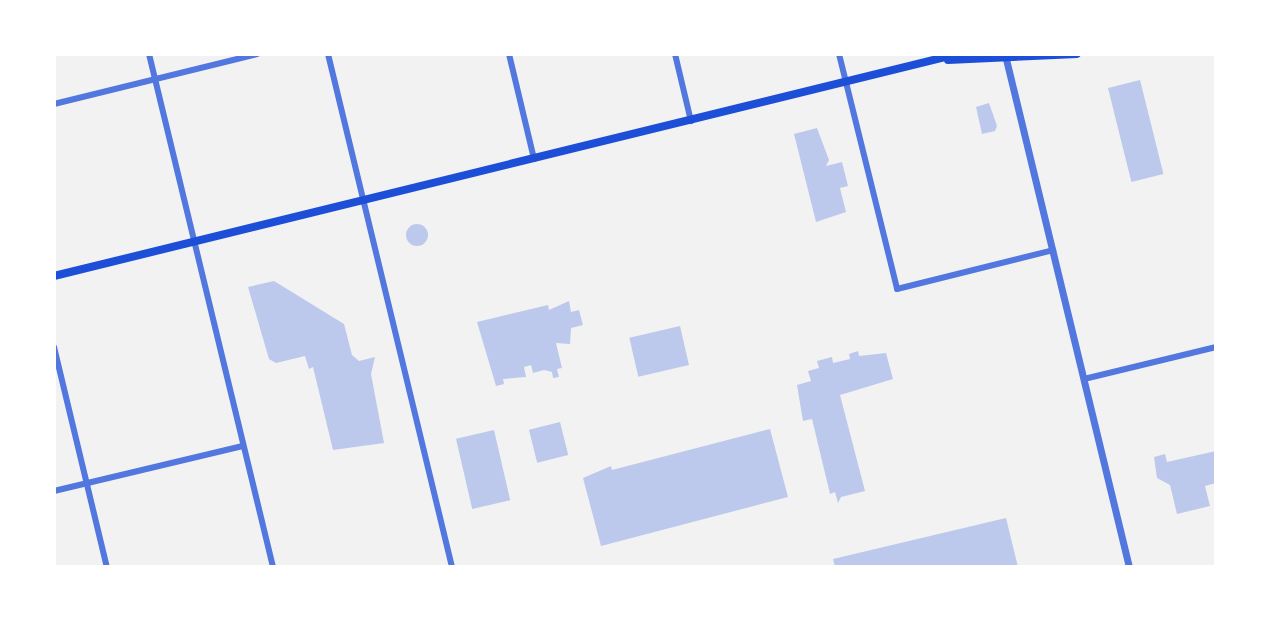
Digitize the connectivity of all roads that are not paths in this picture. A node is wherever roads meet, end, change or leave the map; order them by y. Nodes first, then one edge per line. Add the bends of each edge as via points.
1 (149, 54) edge
2 (257, 54) edge
3 (328, 54) edge
4 (509, 54) edge
5 (675, 54) edge
6 (839, 54) edge
7 (958, 54) edge
8 (1077, 54) edge
9 (1006, 57) edge
10 (942, 60) junction
11 (155, 79) junction
12 (846, 84) junction
13 (54, 104) edge
14 (691, 121) junction
15 (534, 159) junction
16 (364, 201) junction
17 (194, 242) junction
18 (1053, 250) junction
19 (54, 276) edge
20 (54, 347) edge
21 (1216, 347) edge
22 (1084, 379) junction
23 (243, 446) junction
24 (87, 483) junction
25 (54, 491) edge
26 (107, 567) edge
27 (273, 567) edge
28 (452, 567) edge
29 (1129, 567) edge

1 - 11 street
2 - 11 street
3 - 16 street
4 - 15 street
5 - 14 street
6 - 12 street
7 - 10 main road
8 - 9 main road
9 - 10 main road
9 - 18 street
10 - 12 main road
11 - 13 street
11 - 17 street
12 - 14 main road
12 - 18 street via 897,289
14 - 15 main road
15 - 16 main road
16 - 17 main road
16 - 28 street
17 - 19 main road
17 - 23 street
18 - 22 street
20 - 24 street
21 - 22 street
22 - 29 street
23 - 24 street
23 - 27 street
24 - 25 street
24 - 26 street

